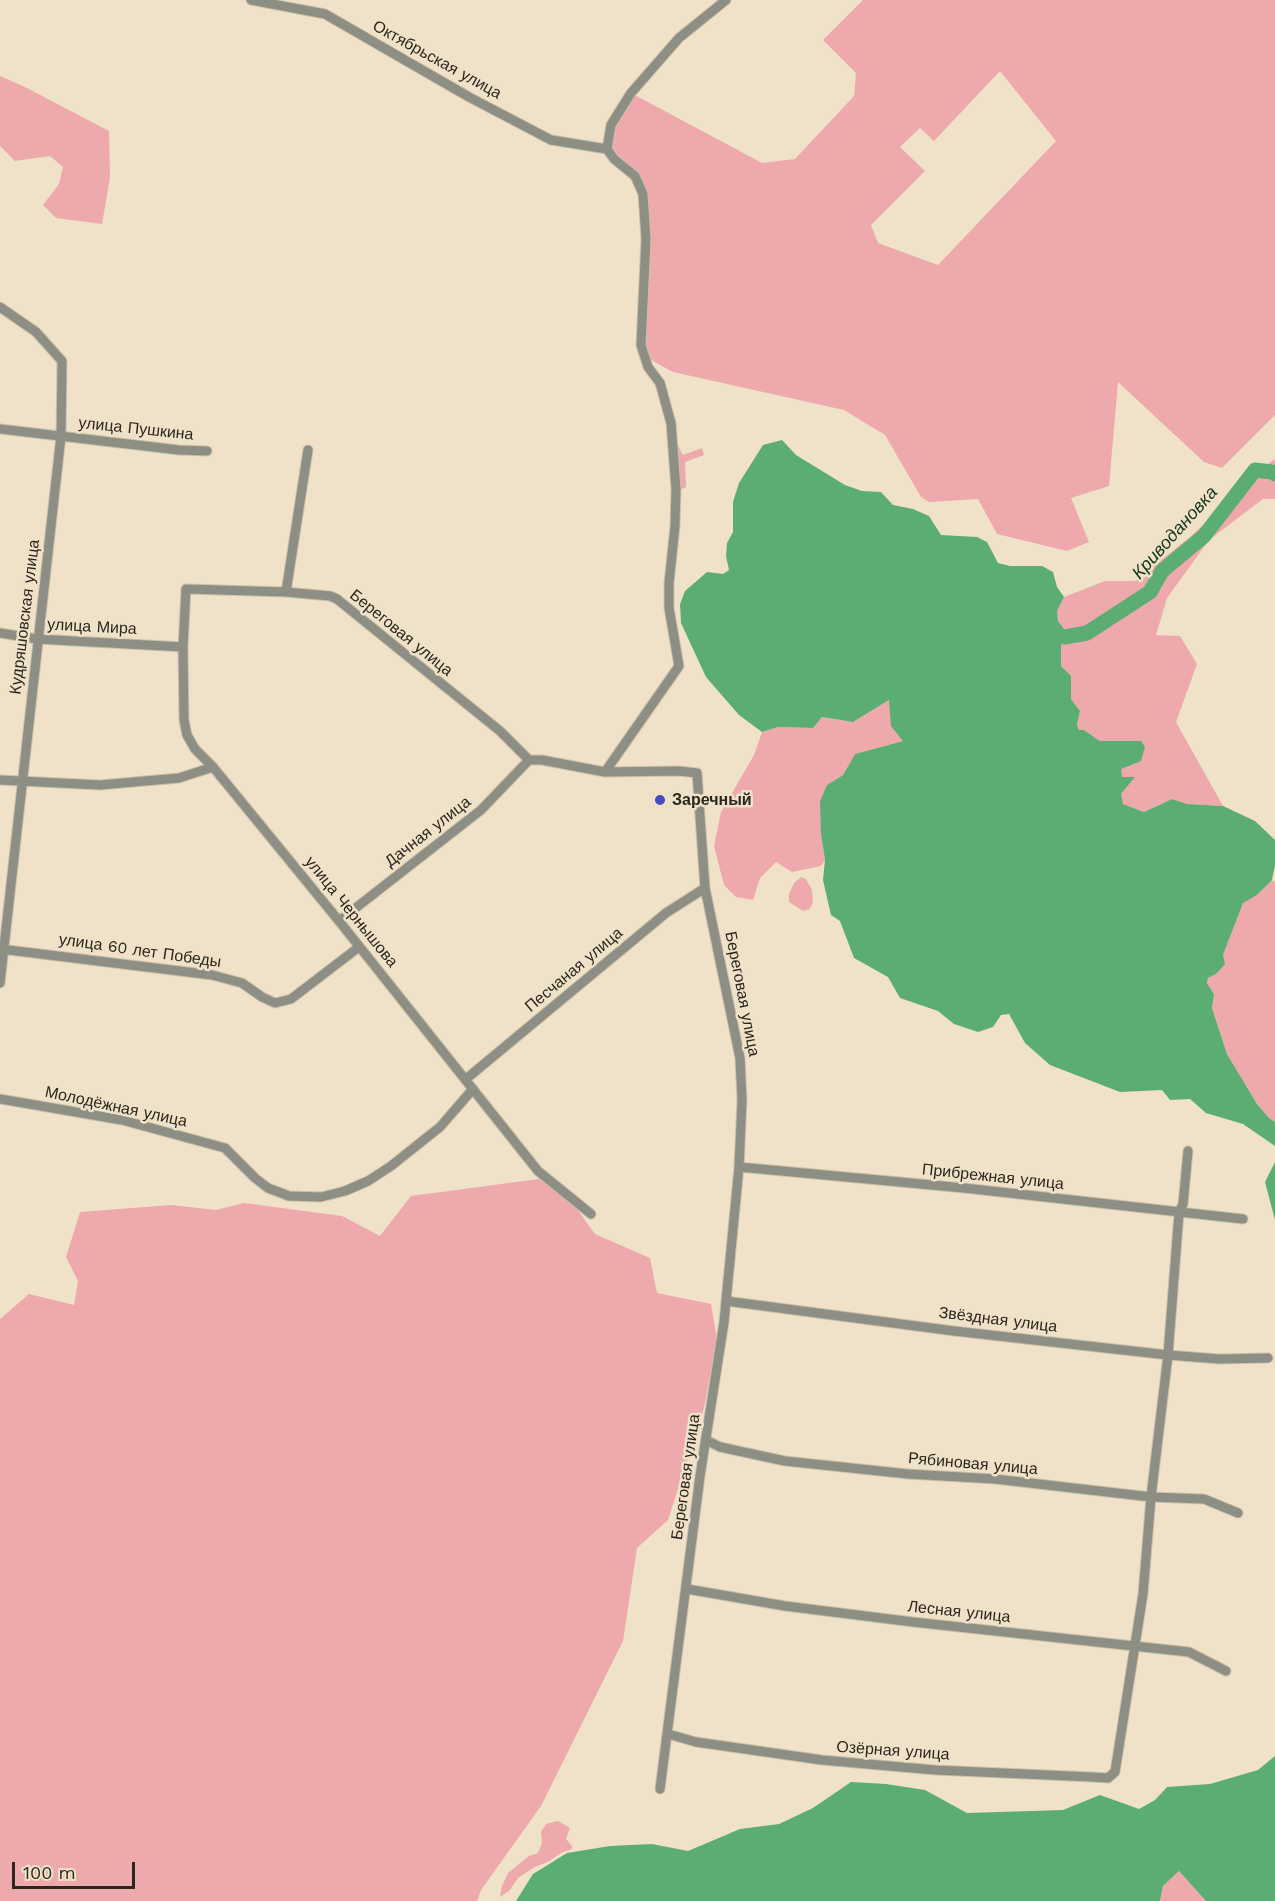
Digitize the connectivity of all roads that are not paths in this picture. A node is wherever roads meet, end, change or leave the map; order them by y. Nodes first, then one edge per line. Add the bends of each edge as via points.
1 (251, 0) edge
2 (726, 0) edge
3 (607, 149) junction
4 (0, 307) edge
5 (0, 429) edge
6 (61, 436) junction
7 (308, 450) dead end
8 (207, 451) dead end
9 (186, 589) joint
10 (286, 592) junction
11 (0, 633) edge
12 (37, 639) junction
13 (183, 647) junction
14 (529, 760) junction
15 (213, 767) junction
16 (605, 772) junction
17 (0, 780) edge
18 (21, 782) junction
19 (705, 888) junction
20 (339, 921) junction
21 (359, 948) junction
22 (2, 949) edge
23 (0, 983) edge
24 (466, 1079) junction
25 (473, 1089) junction
26 (0, 1099) edge
27 (1188, 1151) dead end
28 (739, 1167) junction
29 (1179, 1213) junction
30 (591, 1214) dead end
31 (1244, 1219) dead end
32 (726, 1301) junction
33 (1168, 1355) junction
34 (1268, 1358) dead end
35 (706, 1440) junction
36 (1151, 1497) junction
37 (1238, 1513) dead end
38 (687, 1589) junction
39 (1134, 1646) junction
40 (1226, 1671) dead end
41 (668, 1734) junction
42 (660, 1789) dead end

1 - 3 street, Октябрьская улица via 325,14 551,140
2 - 3 street via 679,38 631,93 611,125
3 - 16 street via 635,176 643,194 646,239 641,345 648,367 660,383 671,423 676,489 669,608 679,666
4 - 6 street, Кудряшовская улица via 36,332 62,361
5 - 6 street, улица Пушкина
6 - 8 street, улица Пушкина
6 - 12 street, Кудряшовская улица
7 - 10 street
9 - 10 street, Береговая улица
9 - 13 street, улица Чернышова
10 - 14 street, Береговая улица via 337,599 500,731
11 - 12 street, улица Мира
12 - 13 street, улица Мира
12 - 18 street, Кудряшовская улица
13 - 15 street, улица Чернышова via 187,735
14 - 16 street, Береговая улица
14 - 20 street, Дачная улица via 481,810
15 - 18 street via 179,778 110,784
15 - 20 street, улица Чернышова
16 - 19 street, Береговая улица via 697,773
17 - 18 street
18 - 22 street, Кудряшовская улица
19 - 24 street, Песчаная улица via 666,913
19 - 28 street, Береговая улица via 740,1058
20 - 21 street, улица Чернышова
21 - 22 street, улица 60 лет Победы via 291,999 275,1003 231,979
21 - 24 street, улица Чернышова
22 - 23 street, Кудряшовская улица
24 - 25 street, улица Чернышова
25 - 26 street, Молодёжная улица via 440,1127 390,1166 360,1184 321,1197 289,1196 268,1188 225,1148 122,1120
25 - 30 street, улица Чернышова via 538,1171
27 - 29 street
28 - 29 street, Прибрежная улица
28 - 32 street, Береговая улица
29 - 31 street, Прибрежная улица
29 - 33 street
32 - 33 street, Звёздная улица
32 - 35 street, Береговая улица
33 - 34 street, Звёздная улица
33 - 36 street
35 - 36 street, Рябиновая улица via 720,1447 786,1461
35 - 38 street, Береговая улица
36 - 37 street, Рябиновая улица via 1204,1500
36 - 39 street via 1143,1594
38 - 39 street, Лесная улица via 785,1606
38 - 41 street, Береговая улица
39 - 40 street, Лесная улица via 1189,1652
39 - 41 street, Озёрная улица via 1115,1772 1108,1778 822,1760 696,1742
41 - 42 street, Береговая улица

